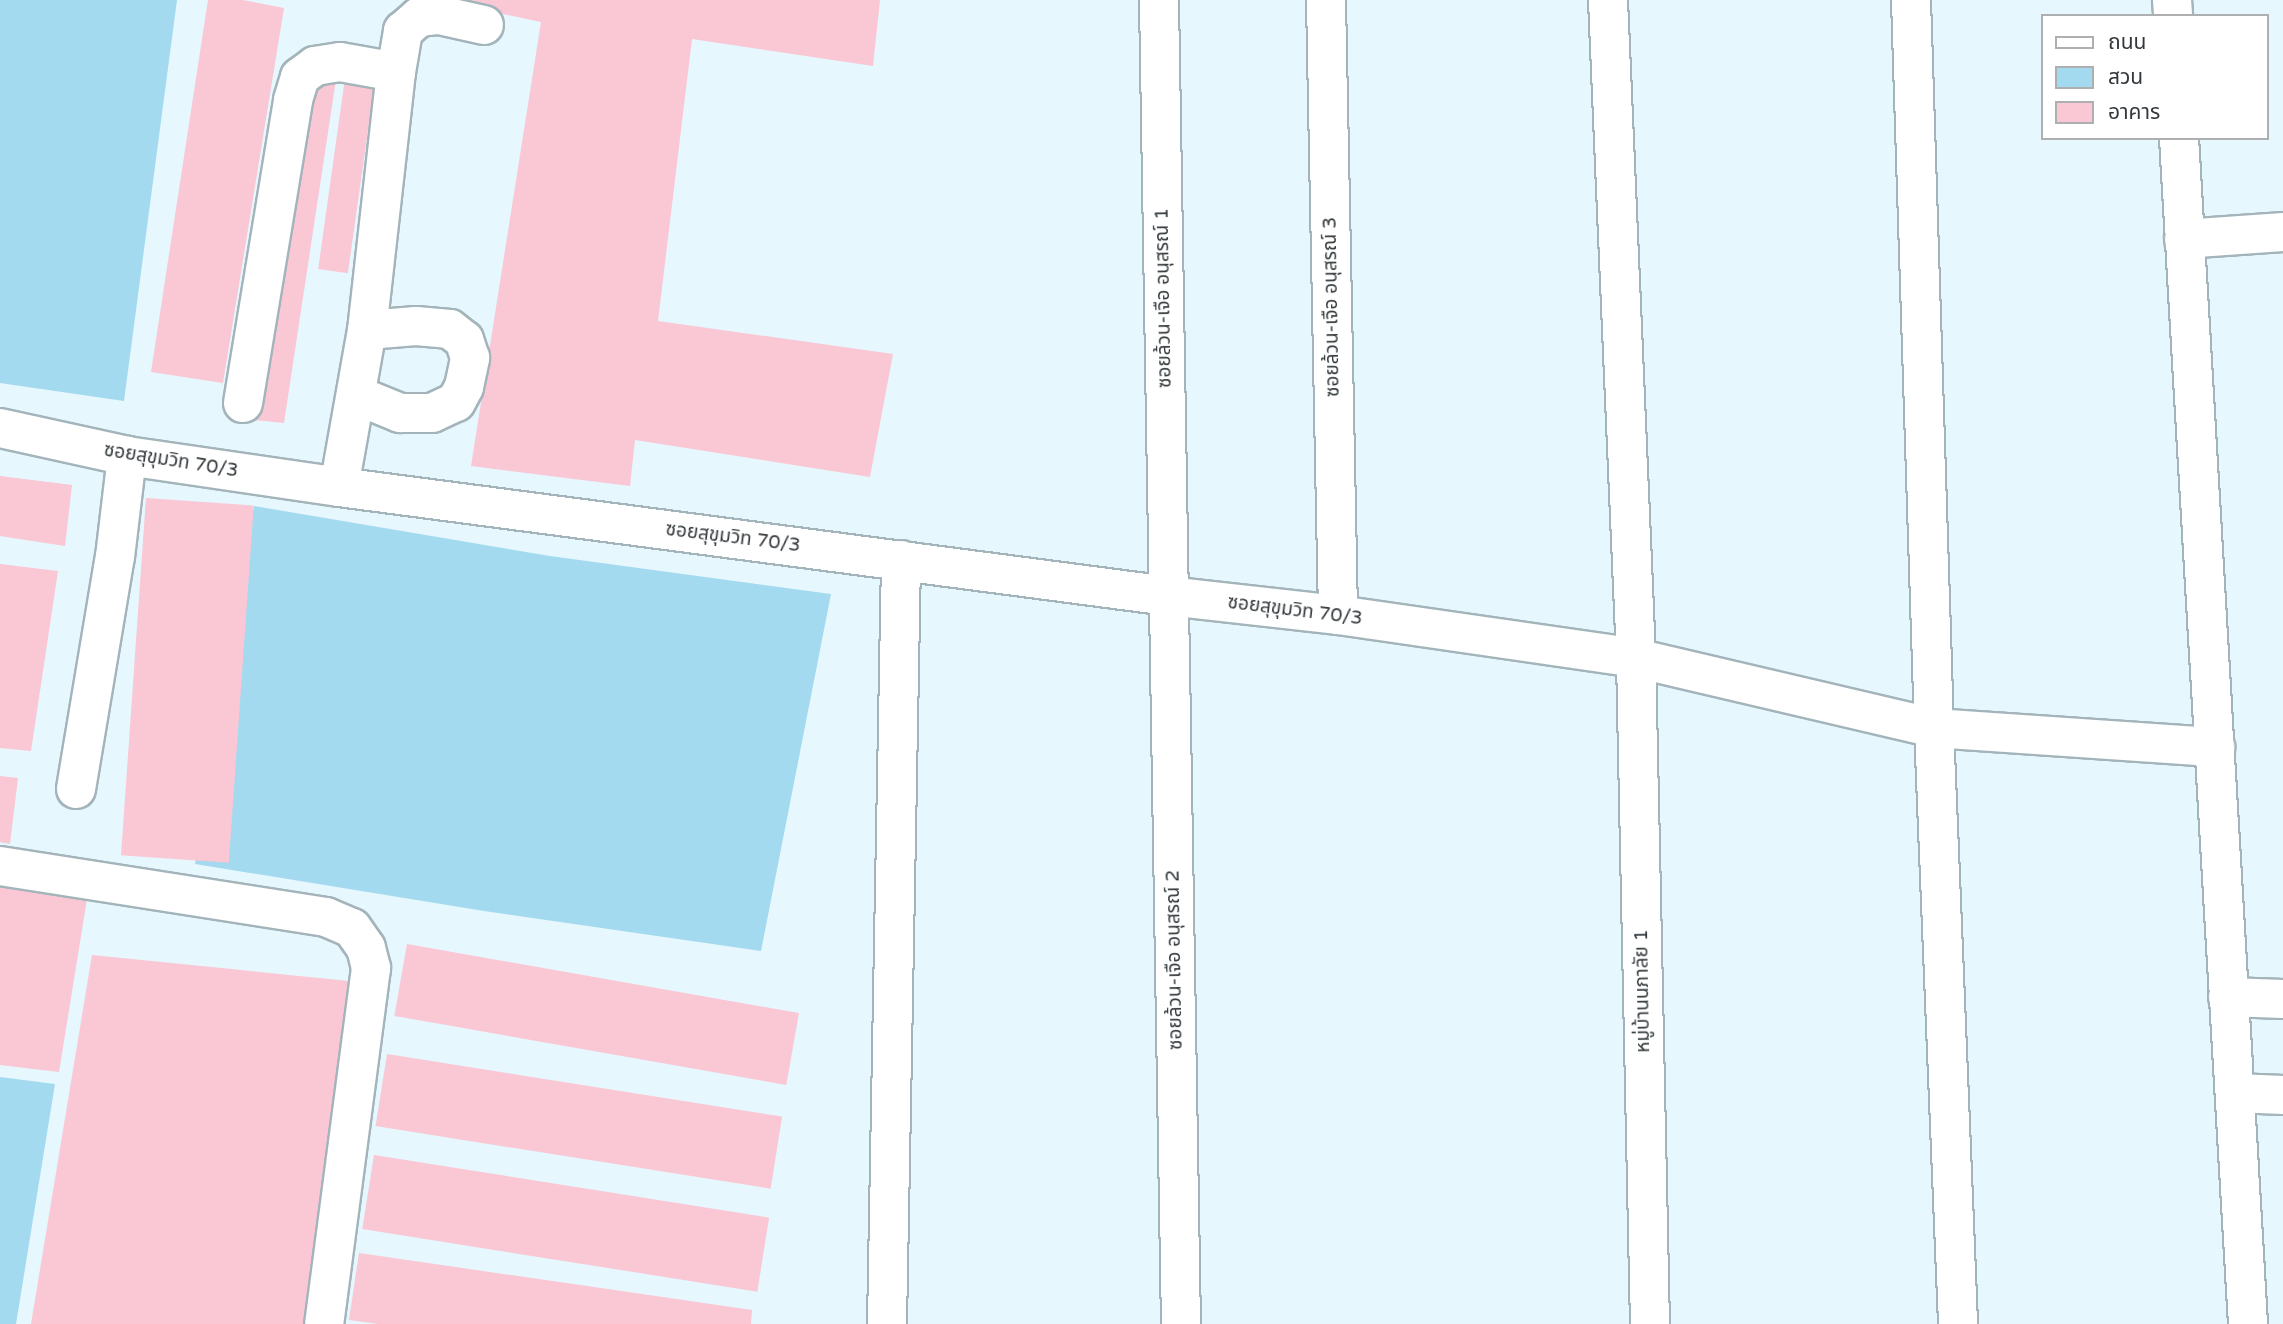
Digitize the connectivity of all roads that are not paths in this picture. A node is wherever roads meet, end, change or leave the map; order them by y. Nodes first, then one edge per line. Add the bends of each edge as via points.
1 (1159, 0) edge
2 (1326, 0) edge
3 (1608, 0) edge
4 (1911, 0) edge
5 (484, 25) dead end
6 (396, 72) junction
7 (2179, 140) edge
8 (2283, 232) edge
9 (2184, 239) junction
10 (367, 330) junction
11 (356, 395) junction
12 (243, 403) dead end
13 (0, 428) edge
14 (127, 456) junction
15 (339, 486) junction
16 (901, 560) junction
17 (1168, 596) junction
18 (1338, 615) junction
19 (1636, 658) junction
20 (1934, 728) junction
21 (2215, 747) junction
22 (76, 789) dead end
23 (0, 866) edge
24 (2228, 997) junction
25 (2283, 999) edge
26 (2235, 1093) junction
27 (2283, 1096) edge
28 (324, 1324) edge
29 (887, 1324) edge
30 (1181, 1324) edge
31 (1650, 1324) edge
32 (1958, 1324) edge
33 (2248, 1324) edge

1 - 17 street, ซอยล้วน-เจือ อนุสรณ์ 1
2 - 18 street, ซอยล้วน-เจือ อนุสรณ์ 3
3 - 19 street, หมู่บ้านนภาลัย 1
4 - 20 street
5 - 6 street via 439,15 419,17 403,31
6 - 10 street
6 - 12 street via 340,62 315,66 300,77
7 - 9 street
8 - 9 street
9 - 21 street
10 - 11 street
10 - 11 street via 450,329 464,340 470,358 456,402 432,413 400,413
11 - 15 street
13 - 14 street, ซอยสุขุมวิท 70/3
14 - 15 street, ซอยสุขุมวิท 70/3
14 - 22 street
15 - 16 street, ซอยสุขุมวิท 70/3
16 - 17 street, ซอยสุขุมวิท 70/3
16 - 29 street
17 - 18 street, ซอยสุขุมวิท 70/3
17 - 30 street, ซอยล้วน-เจือ อนุสรณ์ 2
18 - 19 street, ซอยสุขุมวิท 70/3
19 - 20 street, ซอยสุขุมวิท 70/3
19 - 31 street, หมู่บ้านนภาลัย 1
20 - 21 street, ซอยสุขุมวิท 70/3
20 - 32 street
21 - 24 street
23 - 28 street via 326,917 352,928 366,948 371,968
24 - 25 street
24 - 26 street
26 - 27 street
26 - 33 street

